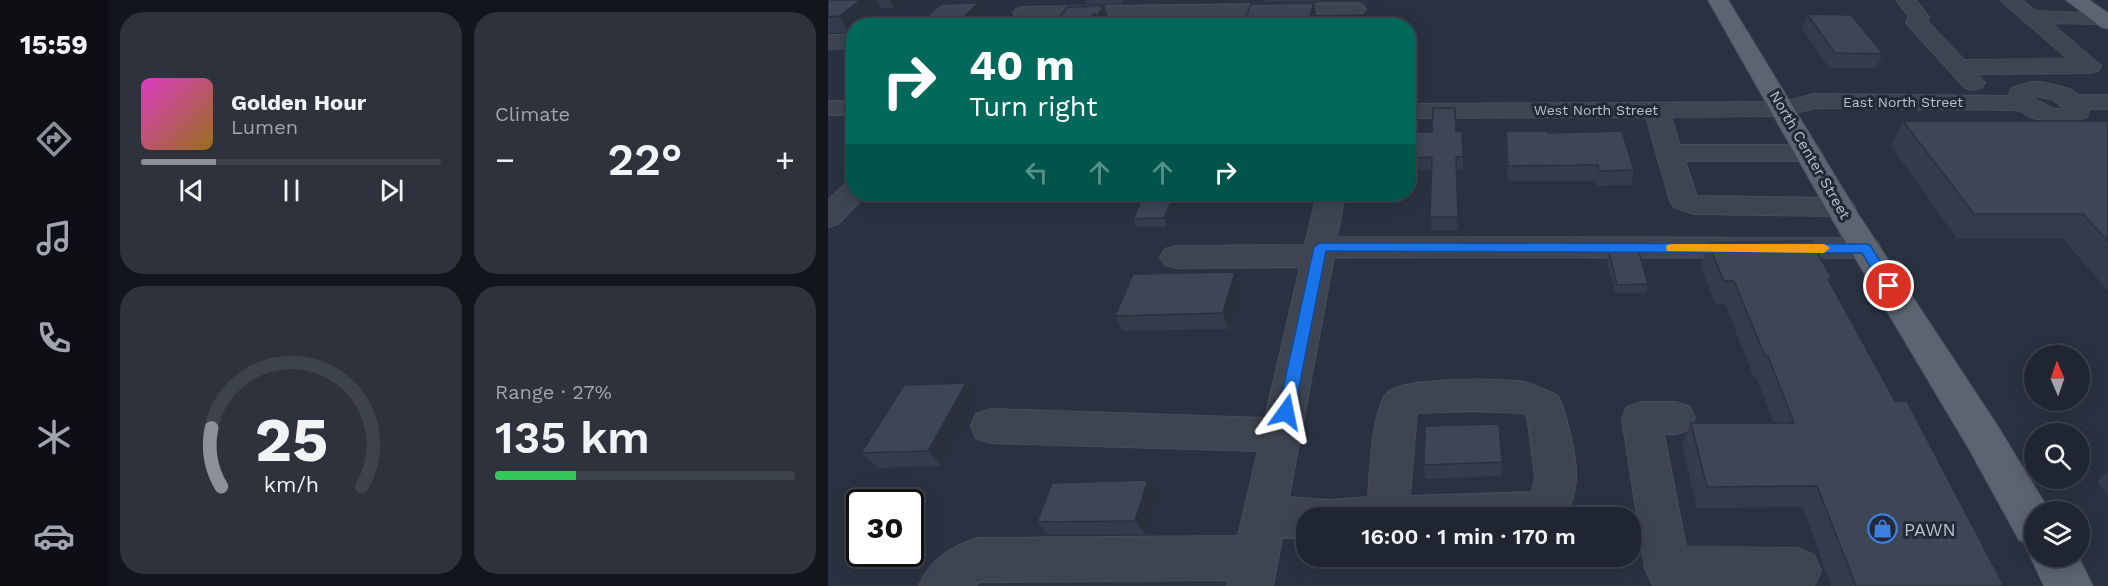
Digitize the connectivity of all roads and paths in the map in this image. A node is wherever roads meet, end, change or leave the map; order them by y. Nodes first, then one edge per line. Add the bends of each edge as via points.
1 (1718, 0) edge
2 (1906, 0) edge
3 (2010, 0) edge
4 (2077, 1) edge
5 (1357, 11) edge
6 (1024, 13) edge
7 (2106, 14) edge
8 (2031, 17) junction
9 (846, 41) edge
10 (828, 42) edge
11 (1957, 67) junction
12 (1990, 102) junction
13 (2108, 102) edge
14 (828, 108) edge
15 (846, 108) edge
16 (1784, 109) junction
17 (1656, 110) junction
18 (1416, 111) edge
19 (1668, 153) junction
20 (1809, 153) junction
21 (846, 199) edge
22 (1330, 201) edge
23 (1840, 207) junction
24 (828, 217) edge
25 (1866, 248) junction
26 (1319, 251) junction
27 (1176, 256) dead end
28 (1676, 418) dead end
29 (990, 426) dead end
30 (1281, 435) junction
31 (2024, 508) edge
32 (1387, 516) joint
33 (1296, 533) edge
34 (1257, 554) edge
35 (2059, 567) edge
36 (1798, 571) dead end
37 (1708, 578) edge
38 (942, 586) edge
39 (2070, 586) edge

1 - 16 main road, North Center Street
2 - 11 street via 1919,17 1916,22
3 - 8 street
4 - 7 main road
5 - 6 street
7 - 8 street
8 - 11 street via 2090,66
9 - 10 street
11 - 12 street
12 - 13 street, East North Street via 2023,103 2020,93 2031,89 2051,91 2074,102
12 - 16 street, East North Street via 1814,101
14 - 15 street
16 - 17 street, West North Street
16 - 20 main road, North Center Street
17 - 18 street, West North Street
17 - 19 street
19 - 20 street
19 - 23 street via 1684,201 1694,205
20 - 23 main road, North Center Street
21 - 24 street
22 - 26 street
23 - 25 main road, North Center Street
25 - 26 street
25 - 31 main road, North Center Street
26 - 27 street
26 - 30 street
28 - 37 street via 1641,418 1668,568
29 - 30 street
30 - 34 street
32 - 32 street via 1539,513 1551,503 1556,477 1545,407 1524,398 1473,396 1410,398 1401,404
33 - 34 street
34 - 38 street via 977,560 966,564
35 - 39 main road
36 - 37 street

